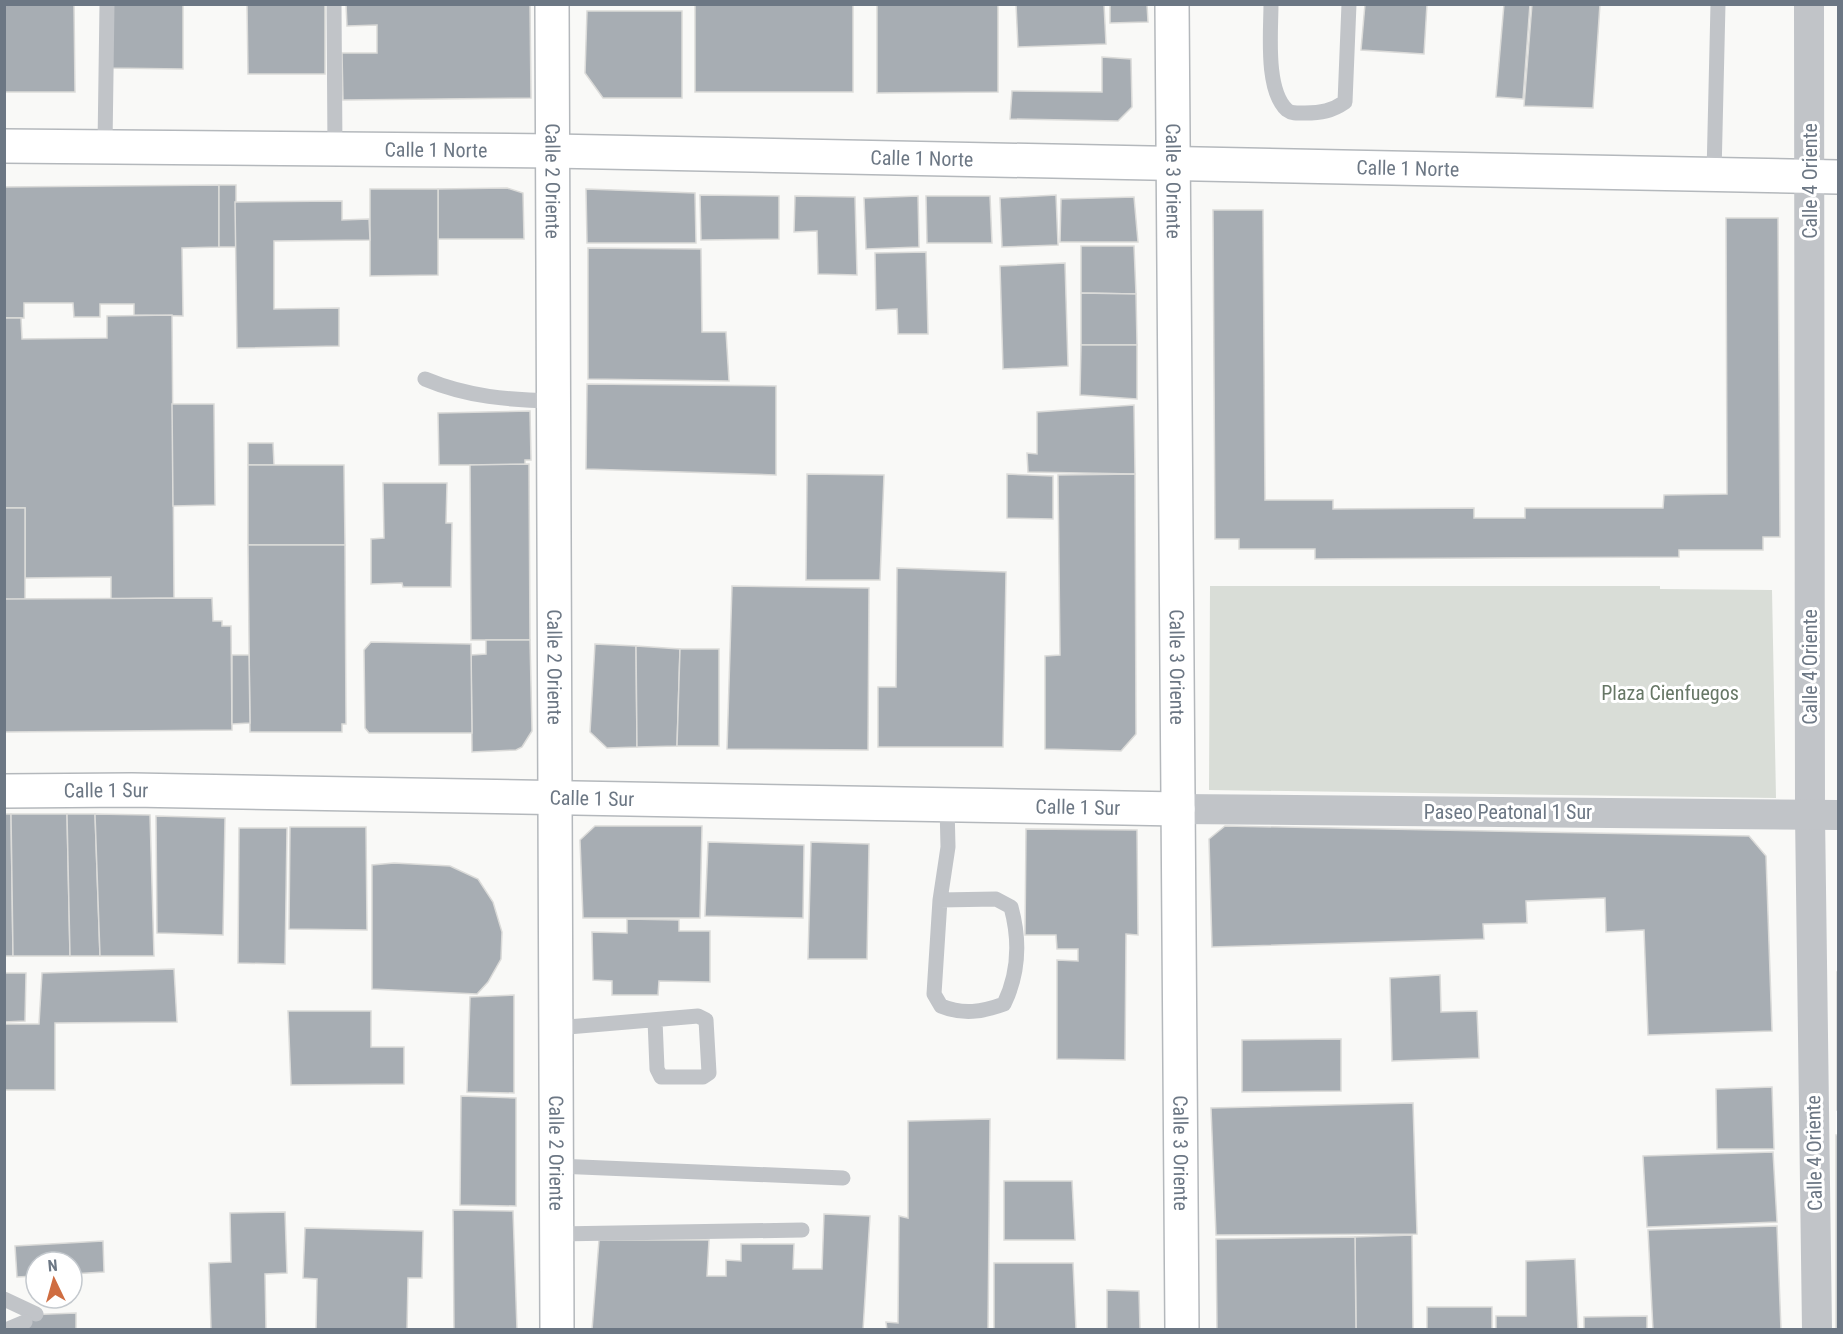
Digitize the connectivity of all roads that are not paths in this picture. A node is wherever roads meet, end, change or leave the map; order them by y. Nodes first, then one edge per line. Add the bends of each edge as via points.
1 (107, 4) edge
2 (334, 4) edge
3 (552, 4) edge
4 (1172, 4) edge
5 (1271, 4) edge
6 (1349, 4) edge
7 (1718, 4) edge
8 (1809, 4) edge
9 (105, 145) junction
10 (4, 146) edge
11 (335, 150) junction
12 (553, 151) junction
13 (1173, 163) junction
14 (1714, 174) junction
15 (1824, 176) edge
16 (425, 379) dead end
17 (554, 401) junction
18 (4, 791) edge
19 (554, 797) junction
20 (948, 805) junction
21 (1178, 809) junction
22 (1824, 815) edge
23 (940, 900) junction
24 (655, 1020) junction
25 (556, 1028) junction
26 (557, 1166) junction
27 (843, 1178) dead end
28 (802, 1230) dead end
29 (557, 1234) junction
30 (4, 1299) edge
31 (6, 1329) edge
32 (557, 1329) edge
33 (1182, 1329) edge
34 (1817, 1329) edge

1 - 9 lane
2 - 11 lane
3 - 12 street, Calle 2 Oriente
4 - 13 street, Calle 3 Oriente
5 - 6 lane via 1274,86 1287,109 1295,113 1320,113 1345,102
7 - 14 lane
8 - 15 street, Calle 4 Oriente
9 - 10 street, Calle 1 Norte
9 - 11 street, Calle 1 Norte
11 - 12 street, Calle 1 Norte
12 - 13 street, Calle 1 Norte
12 - 17 street, Calle 2 Oriente
13 - 14 street, Calle 1 Norte
13 - 21 street, Calle 3 Oriente
14 - 15 street, Calle 1 Norte
15 - 22 street, Calle 4 Oriente
16 - 17 lane via 468,394 502,400
17 - 19 street, Calle 2 Oriente
18 - 19 street, Calle 1 Sur
19 - 20 street, Calle 1 Sur
19 - 25 street, Calle 2 Oriente
20 - 21 street, Calle 1 Sur
20 - 23 lane via 948,847
21 - 22 street, Paseo Peatonal 1 Sur
21 - 33 street, Calle 3 Oriente
22 - 34 street, Calle 4 Oriente
23 - 23 lane via 934,994 941,1006 955,1012 983,1012 1004,1004 1014,984 1017,954 1011,906 996,899
24 - 24 lane via 698,1016 706,1020 709,1073 703,1077 660,1077
24 - 25 lane
25 - 26 street, Calle 2 Oriente
26 - 27 lane
26 - 29 street, Calle 2 Oriente
28 - 29 lane
29 - 32 street, Calle 2 Oriente
30 - 31 lane via 31,1318

